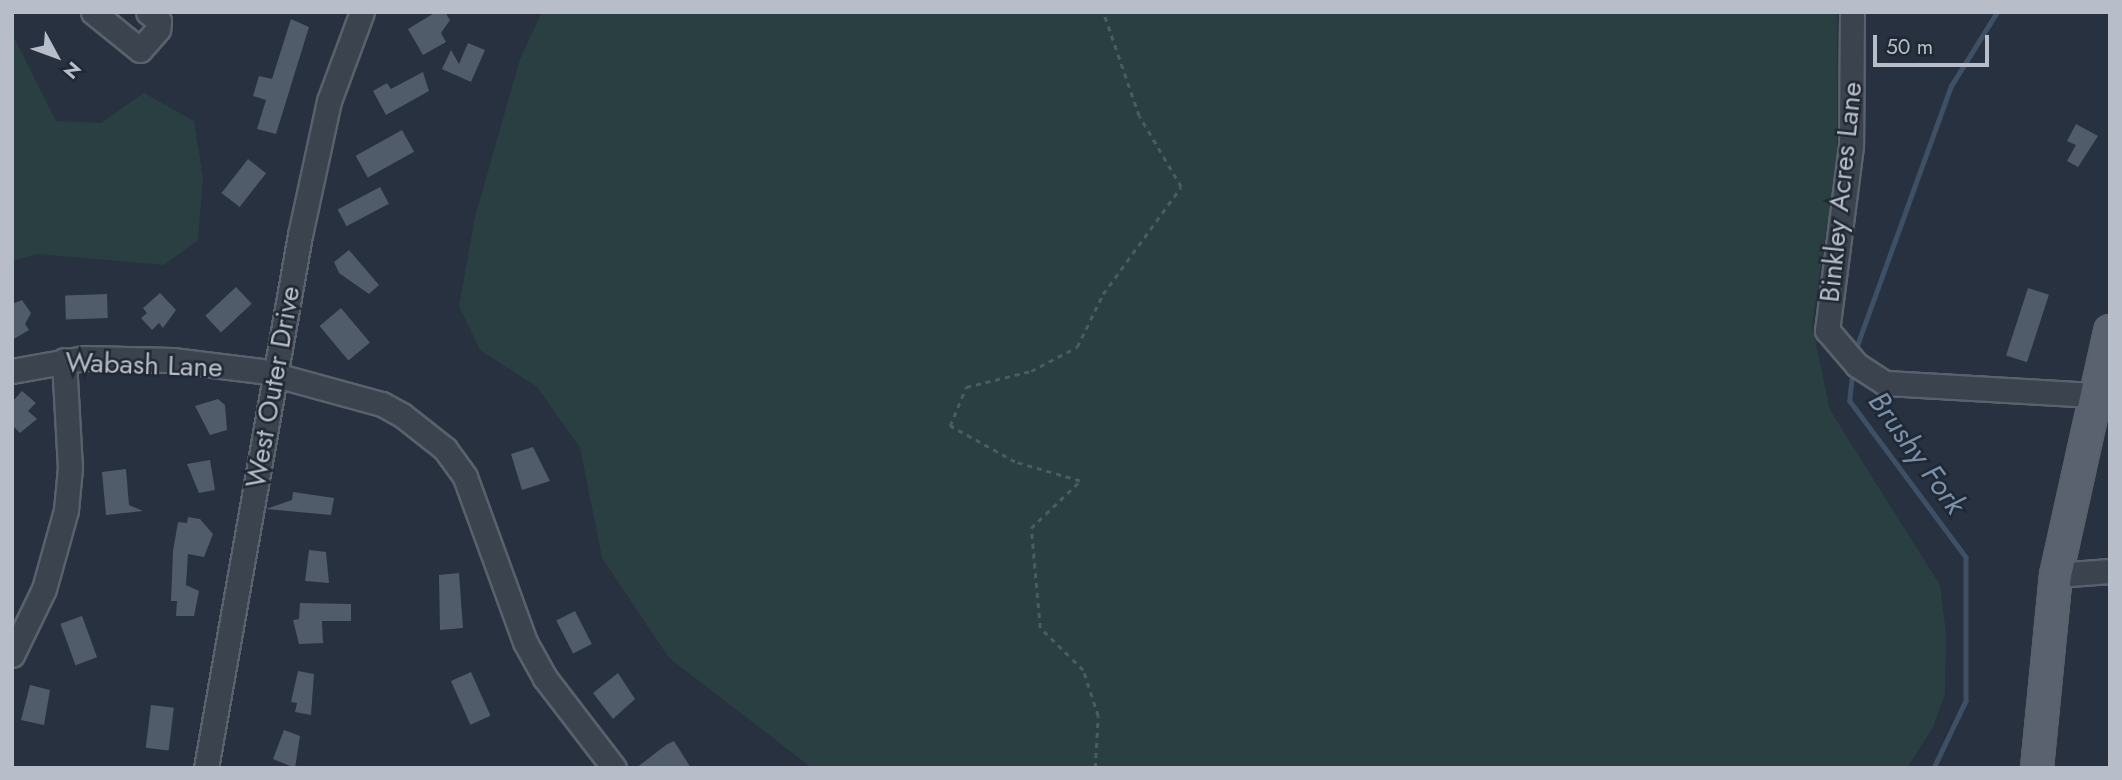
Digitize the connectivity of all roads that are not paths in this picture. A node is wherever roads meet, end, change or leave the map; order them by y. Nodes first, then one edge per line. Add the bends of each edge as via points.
1 (93, 12) edge
2 (148, 12) edge
3 (362, 12) edge
4 (1852, 12) edge
5 (2110, 331) edge
6 (64, 360) junction
7 (12, 371) edge
8 (276, 378) junction
9 (2095, 395) junction
10 (2110, 571) edge
11 (2056, 575) junction
12 (12, 655) edge
13 (206, 768) edge
14 (614, 768) edge
15 (2037, 768) edge

1 - 2 street via 140,50 158,29 159,21
3 - 8 street, West Outer Drive via 322,129
4 - 9 street, Binkley Acres Lane via 1851,146 1833,338 1885,383
5 - 9 main road
6 - 7 street, Wabash Lane
6 - 8 street, Wabash Lane via 172,360 261,371
6 - 12 street via 70,468 65,510 44,589
8 - 13 street, West Outer Drive
8 - 14 street, Wabash Lane via 382,404 445,449 481,509 525,642 545,678
9 - 11 main road
10 - 11 street
11 - 15 main road

